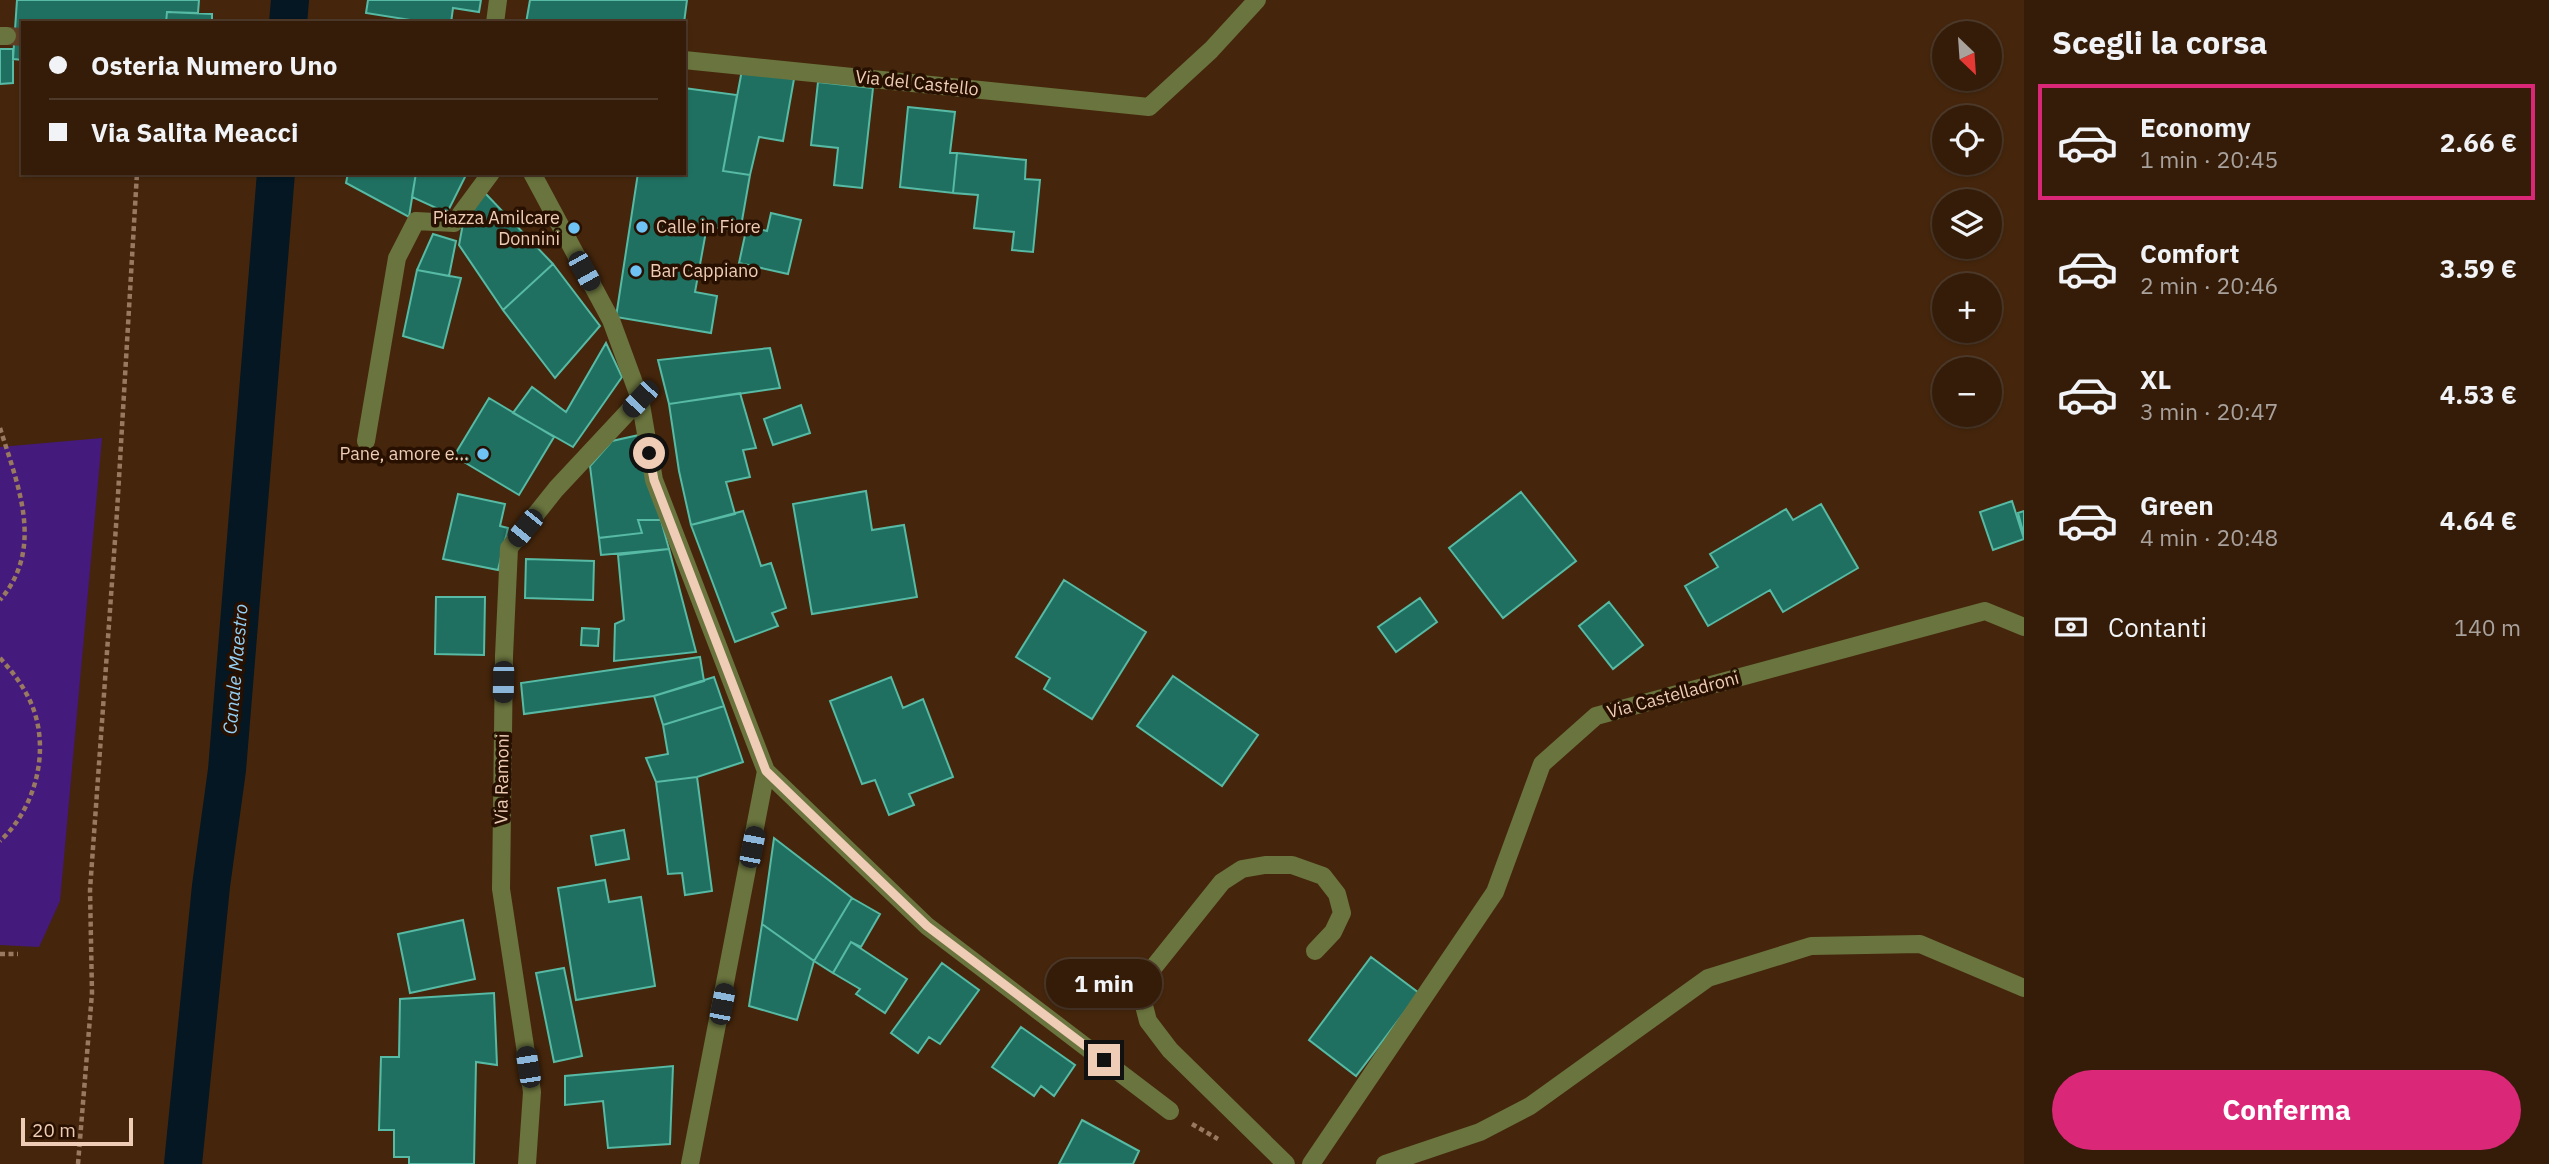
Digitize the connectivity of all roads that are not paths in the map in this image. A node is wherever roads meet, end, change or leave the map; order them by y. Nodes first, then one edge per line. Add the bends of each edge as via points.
1 (498, 0) edge
2 (1258, 0) edge
3 (495, 21) edge
4 (686, 60) edge
5 (490, 175) edge
6 (533, 175) edge
7 (640, 399) junction
8 (366, 441) dead end
9 (2024, 627) edge
10 (766, 771) junction
11 (1315, 951) dead end
12 (2024, 988) edge
13 (1170, 1111) road end
14 (527, 1164) edge
15 (690, 1164) edge
16 (1286, 1164) edge
17 (1311, 1164) edge
18 (1385, 1164) edge

1 - 3 street
2 - 4 street, Via del Castello via 1149,107
5 - 8 street via 454,223 416,221 397,258
6 - 7 street via 611,320
7 - 10 street via 654,480
7 - 14 street, Via Ramoni via 556,489 509,548 500,889 532,1093
9 - 17 street, Via Castelladroni via 1985,611 1596,716 1542,764 1495,892
10 - 13 street via 927,926
10 - 15 street
11 - 16 street via 1342,913 1323,876 1292,864 1242,869 1222,882 1149,973 1141,994 1147,1021 1170,1050
12 - 18 street via 1920,944 1811,946 1708,978 1530,1106 1480,1132

